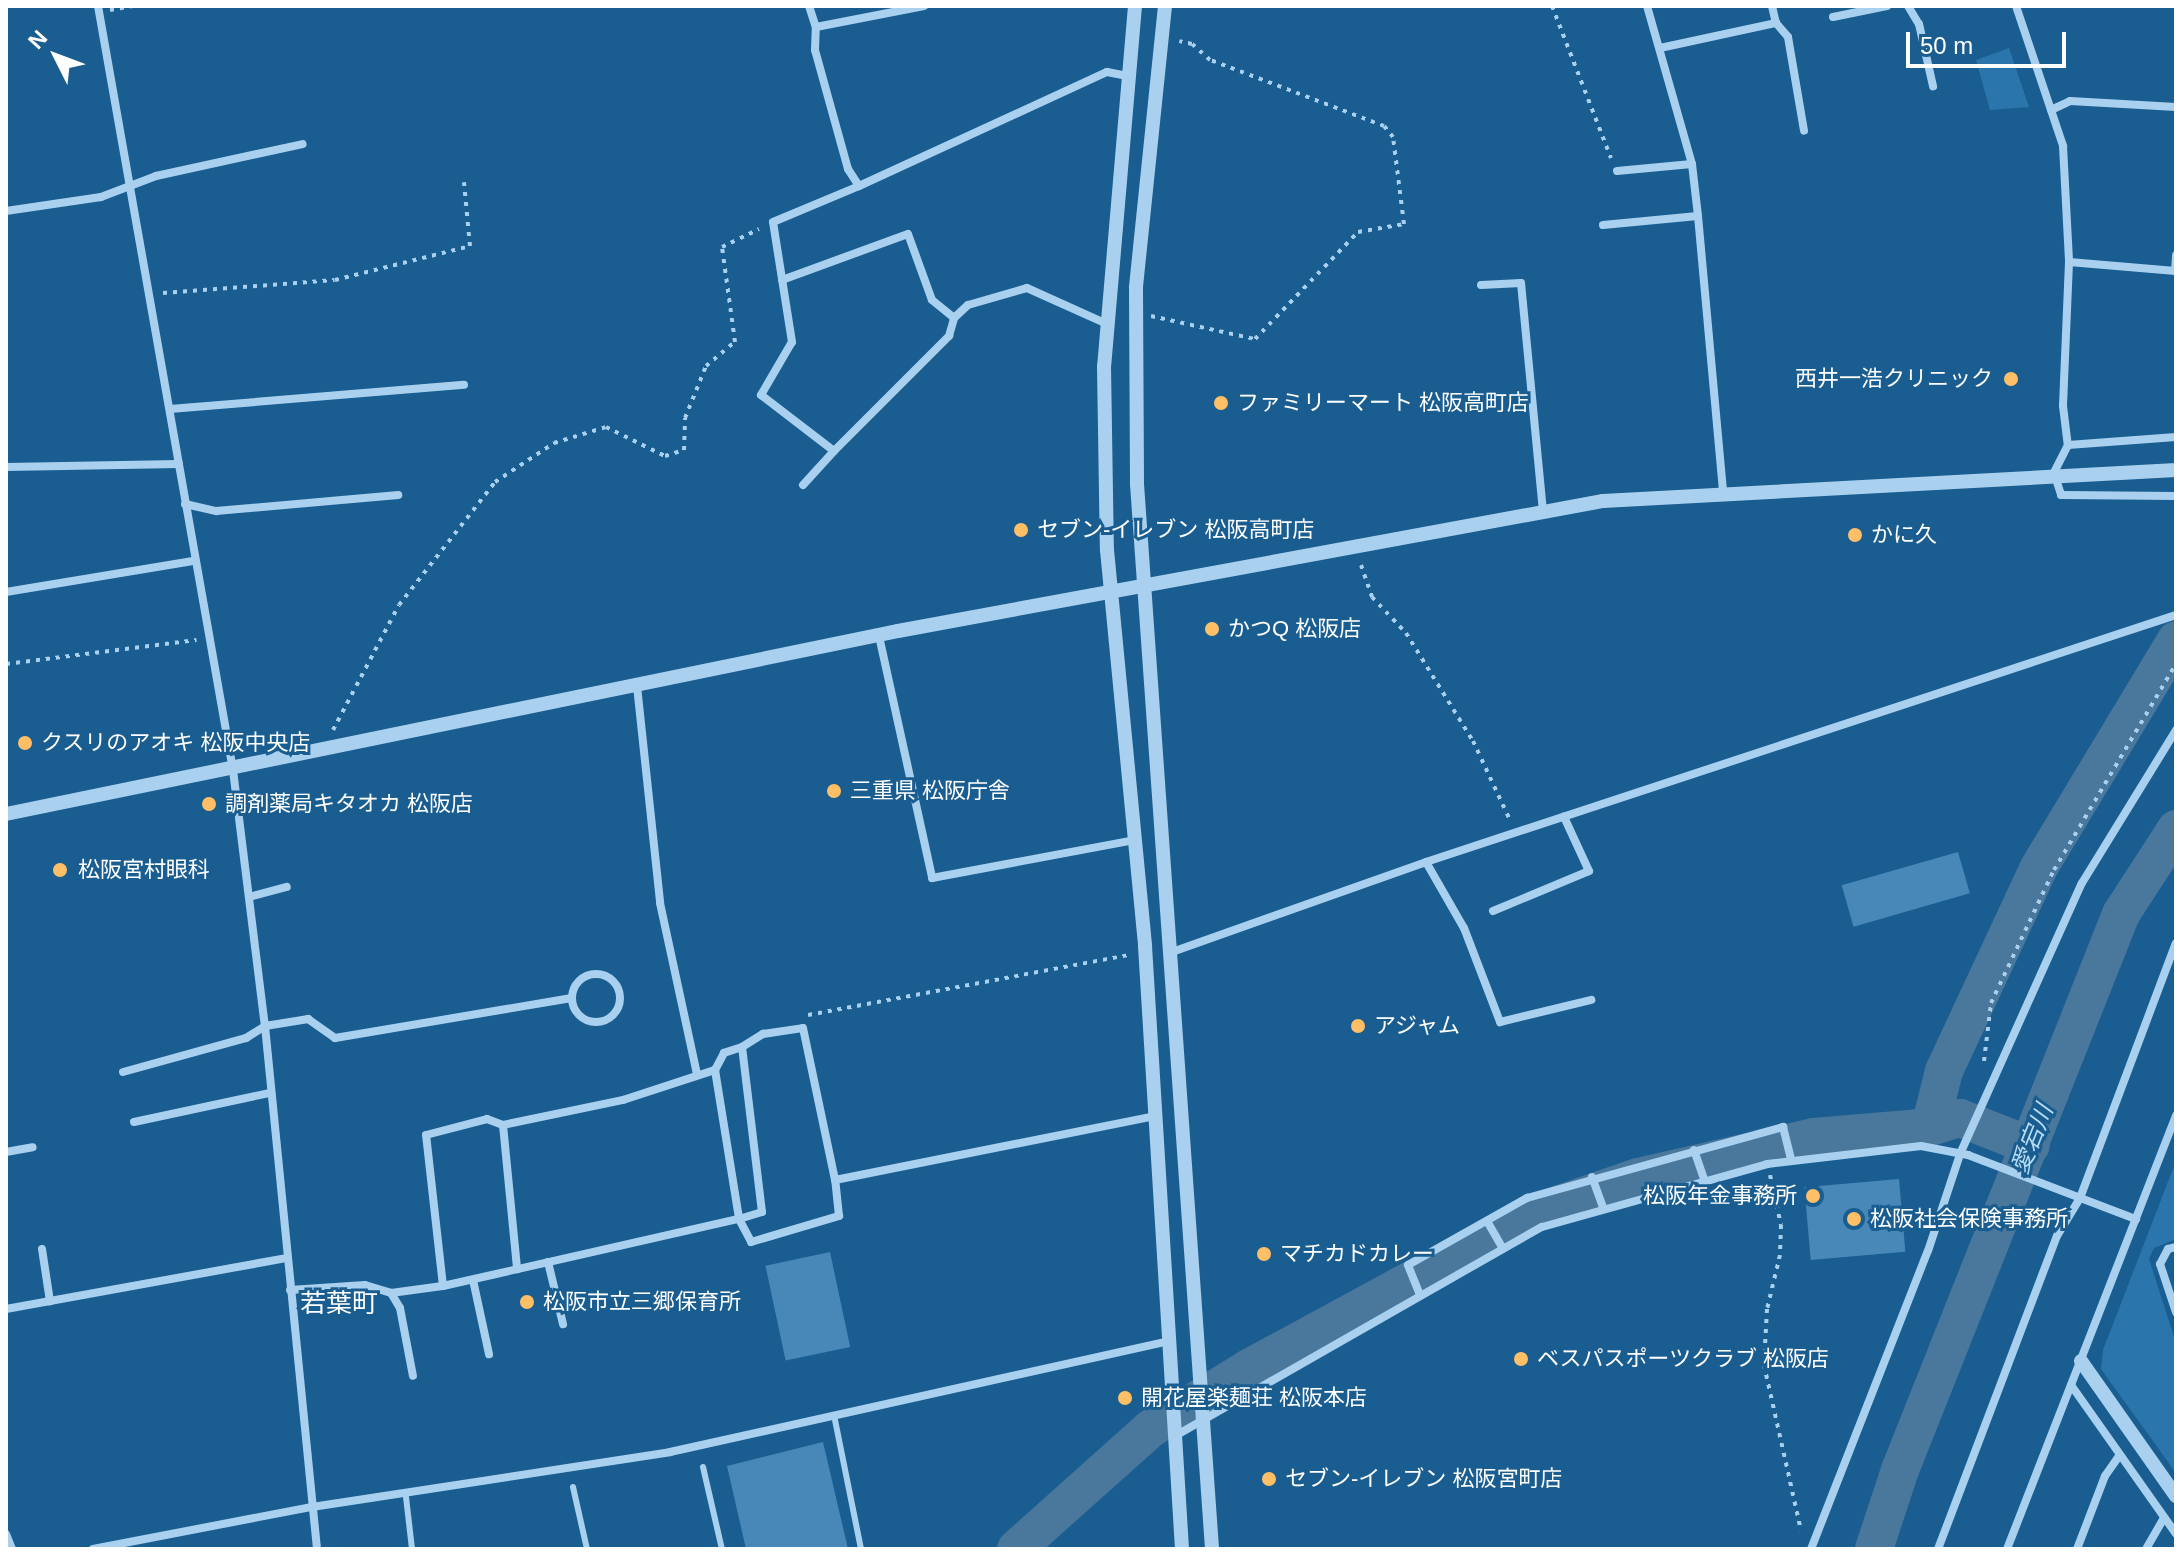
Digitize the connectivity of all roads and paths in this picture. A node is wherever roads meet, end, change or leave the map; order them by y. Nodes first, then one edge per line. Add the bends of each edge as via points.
1 (133, 6) edge
2 (809, 6) edge
3 (924, 6) edge
4 (1135, 6) edge
5 (1165, 6) edge
6 (1552, 6) edge
7 (1647, 6) edge
8 (1772, 6) edge
9 (1887, 6) edge
10 (1908, 6) edge
11 (2016, 6) edge
12 (99, 9) edge
13 (1833, 17) dead end
14 (1776, 23) junction
15 (816, 27) junction
16 (1161, 36) junction
17 (1660, 48) junction
18 (1128, 76) junction
19 (1933, 86) dead end
20 (2176, 107) edge
21 (2051, 110) junction
22 (1804, 131) dead end
23 (303, 144) dead end
24 (1692, 164) junction
25 (1617, 171) joint
26 (464, 182) dead end
27 (859, 186) junction
28 (130, 189) junction
29 (6, 211) edge
30 (1698, 216) junction
31 (773, 222) junction
32 (1603, 225) dead end
33 (2176, 255) edge
34 (2069, 262) junction
35 (2176, 271) edge
36 (782, 280) junction
37 (1481, 285) dead end
38 (148, 294) junction
39 (1136, 312) junction
40 (954, 318) junction
41 (1107, 324) junction
42 (464, 385) dead end
43 (170, 409) junction
44 (2176, 437) edge
45 (2068, 445) junction
46 (834, 451) junction
47 (179, 464) junction
48 (6, 467) edge
49 (2176, 470) edge
50 (2054, 473) junction
51 (803, 485) dead end
52 (1723, 492) junction
53 (398, 495) dead end
54 (2176, 496) edge
55 (185, 504) junction
56 (1543, 511) junction
57 (194, 561) junction
58 (1361, 565) dead end
59 (1147, 588) junction
60 (6, 592) edge
61 (1113, 594) junction
62 (2176, 615) edge
63 (879, 636) junction
64 (211, 638) junction
65 (6, 664) edge
66 (2176, 664) edge
67 (637, 686) junction
68 (2176, 730) edge
69 (323, 751) junction
70 (233, 770) junction
71 (6, 814) edge
72 (1564, 817) junction
73 (1516, 833) junction
74 (1135, 840) junction
75 (1426, 862) junction
76 (287, 887) dead end
77 (249, 897) junction
78 (1493, 911) dead end
79 (2176, 943) edge
80 (1172, 952) junction
81 (1129, 955) dead end
82 (572, 998) junction
83 (1591, 1000) dead end
84 (796, 1018) dead end
85 (265, 1026) junction
86 (742, 1047) junction
87 (715, 1070) junction
88 (123, 1072) dead end
89 (697, 1074) junction
90 (269, 1093) junction
91 (1986, 1102) junction
92 (2176, 1115) edge
93 (1155, 1116) junction
94 (134, 1122) dead end
95 (503, 1125) junction
96 (33, 1147) dead end
97 (1694, 1150) junction
98 (6, 1152) edge
99 (1964, 1154) junction
100 (1791, 1159) junction
101 (1767, 1164) junction
102 (1592, 1178) junction
103 (1704, 1178) junction
104 (835, 1180) junction
105 (2080, 1198) junction
106 (1602, 1206) junction
107 (739, 1219) junction
108 (2136, 1219) junction
109 (1487, 1222) junction
110 (2176, 1247) edge
111 (1502, 1248) junction
112 (42, 1249) dead end
113 (287, 1258) junction
114 (548, 1262) junction
115 (517, 1269) junction
116 (473, 1280) junction
117 (443, 1286) junction
118 (290, 1290) junction
119 (391, 1293) junction
120 (1420, 1294) junction
121 (50, 1301) junction
122 (6, 1309) edge
123 (2176, 1312) edge
124 (563, 1324) dead end
125 (1169, 1341) junction
126 (489, 1354) dead end
127 (2081, 1361) junction
128 (413, 1376) dead end
129 (2071, 1385) junction
130 (1205, 1414) junction
131 (834, 1415) junction
132 (1175, 1432) junction
133 (2119, 1456) junction
134 (703, 1467) dead end
135 (573, 1487) dead end
136 (2176, 1496) edge
137 (406, 1497) junction
138 (312, 1507) junction
139 (2163, 1519) junction
140 (6, 1534) edge
141 (1802, 1534) dead end
142 (2176, 1534) edge
143 (12, 1549) edge
144 (93, 1549) edge
145 (317, 1549) edge
146 (412, 1549) edge
147 (587, 1549) edge
148 (722, 1549) edge
149 (861, 1549) edge
150 (1182, 1549) edge
151 (1212, 1549) edge
152 (1811, 1549) edge
153 (1938, 1549) edge
154 (2007, 1549) edge
155 (2077, 1549) edge
156 (2146, 1549) edge

1 - 12 path
2 - 15 street
3 - 15 street
4 - 18 street
5 - 16 street
6 - 25 path
7 - 17 street
8 - 14 street
9 - 13 street
10 - 19 street via 1919,24
11 - 21 street
12 - 28 street
14 - 17 street
14 - 22 street via 1788,37
15 - 27 street via 815,50 843,154
16 - 39 street via 1142,201
16 - 39 path via 1192,44 1210,60 1384,126 1393,137 1404,224 1358,232 1255,339
17 - 24 street
18 - 27 street via 1107,72
18 - 41 street
20 - 21 street via 2070,101
21 - 34 street via 2063,146
23 - 28 street via 156,176
24 - 25 street
24 - 30 street
26 - 38 path via 470,246 335,280
27 - 31 street
28 - 29 street
28 - 38 street
30 - 32 street
30 - 52 street
31 - 36 street
31 - 69 path via 722,247 735,342 706,366 685,418 684,450 665,456 606,427 554,443 495,482 399,605
33 - 35 street
34 - 35 street
34 - 45 street via 2063,406
36 - 40 street via 908,234 932,300
36 - 46 street via 792,342 761,395
37 - 56 street via 1521,283
38 - 43 street
39 - 59 street via 1137,484
40 - 41 street via 968,305 1027,288
40 - 46 street via 949,336
41 - 61 street via 1107,550
42 - 43 street
43 - 47 street
44 - 45 street
45 - 50 street
46 - 51 street
47 - 48 street
47 - 55 street
49 - 50 street
50 - 52 street
50 - 54 street via 2061,495
52 - 56 street
53 - 55 street via 216,511
55 - 57 street
56 - 59 street
57 - 60 street
57 - 64 street
58 - 73 path via 1372,597 1406,633 1473,741
59 - 61 street
59 - 80 street
61 - 63 street
61 - 74 street
62 - 72 street
63 - 67 street
63 - 74 street via 932,878
64 - 65 path
64 - 70 street
66 - 91 path via 2054,870 1991,1003 1979,1086
67 - 69 street
67 - 89 street via 660,903
68 - 91 street via 2082,883
69 - 70 street
70 - 71 street
70 - 77 street
72 - 73 street
72 - 78 street via 1589,871
73 - 75 street
74 - 93 street
75 - 80 street
75 - 83 street via 1464,928 1500,1022
76 - 77 street
77 - 85 street
79 - 105 street
80 - 130 street
81 - 84 path
82 - 82 street via 578,981 594,974 609,977 620,996 613,1015 596,1023 579,1015
82 - 85 street via 335,1038 308,1019
85 - 88 street via 246,1038
85 - 90 street
86 - 87 street via 724,1053
86 - 104 street via 763,1034 803,1028
86 - 107 street via 762,1212
87 - 89 street
87 - 107 street
89 - 95 street via 623,1100
90 - 94 street
90 - 113 street
91 - 99 street
92 - 108 street
93 - 104 street
93 - 125 street
95 - 115 street
95 - 117 street via 487,1119 426,1135
96 - 98 street
97 - 100 street via 1783,1127
97 - 102 street
97 - 103 street
99 - 100 street via 1921,1146
99 - 105 street
99 - 152 street
100 - 101 street
101 - 103 street
101 - 141 path via 1781,1225 1764,1365
102 - 106 street
102 - 109 street via 1527,1198
103 - 106 street
104 - 107 street via 839,1216 751,1242
105 - 108 street
105 - 153 street via 2057,1236
106 - 111 street
107 - 114 street
108 - 127 street
109 - 111 street
109 - 120 street via 1408,1265
110 - 123 street via 2168,1249 2160,1264
111 - 120 street
112 - 121 street
113 - 118 street
113 - 121 street
114 - 115 street
114 - 124 street
115 - 116 street
116 - 117 street
116 - 126 street
117 - 119 street
118 - 119 street via 365,1285
118 - 138 street
119 - 128 street via 400,1308
120 - 130 street
121 - 122 street
125 - 131 street
125 - 132 street
127 - 129 street
127 - 136 street
129 - 133 street
129 - 154 street
130 - 132 street
130 - 151 street
131 - 137 street via 670,1452
131 - 149 lane
132 - 150 street
133 - 139 street
133 - 155 street via 2105,1476
134 - 148 lane
135 - 147 lane
137 - 138 street
137 - 146 lane
138 - 144 street
138 - 145 street
139 - 142 street
139 - 156 street
140 - 143 street

